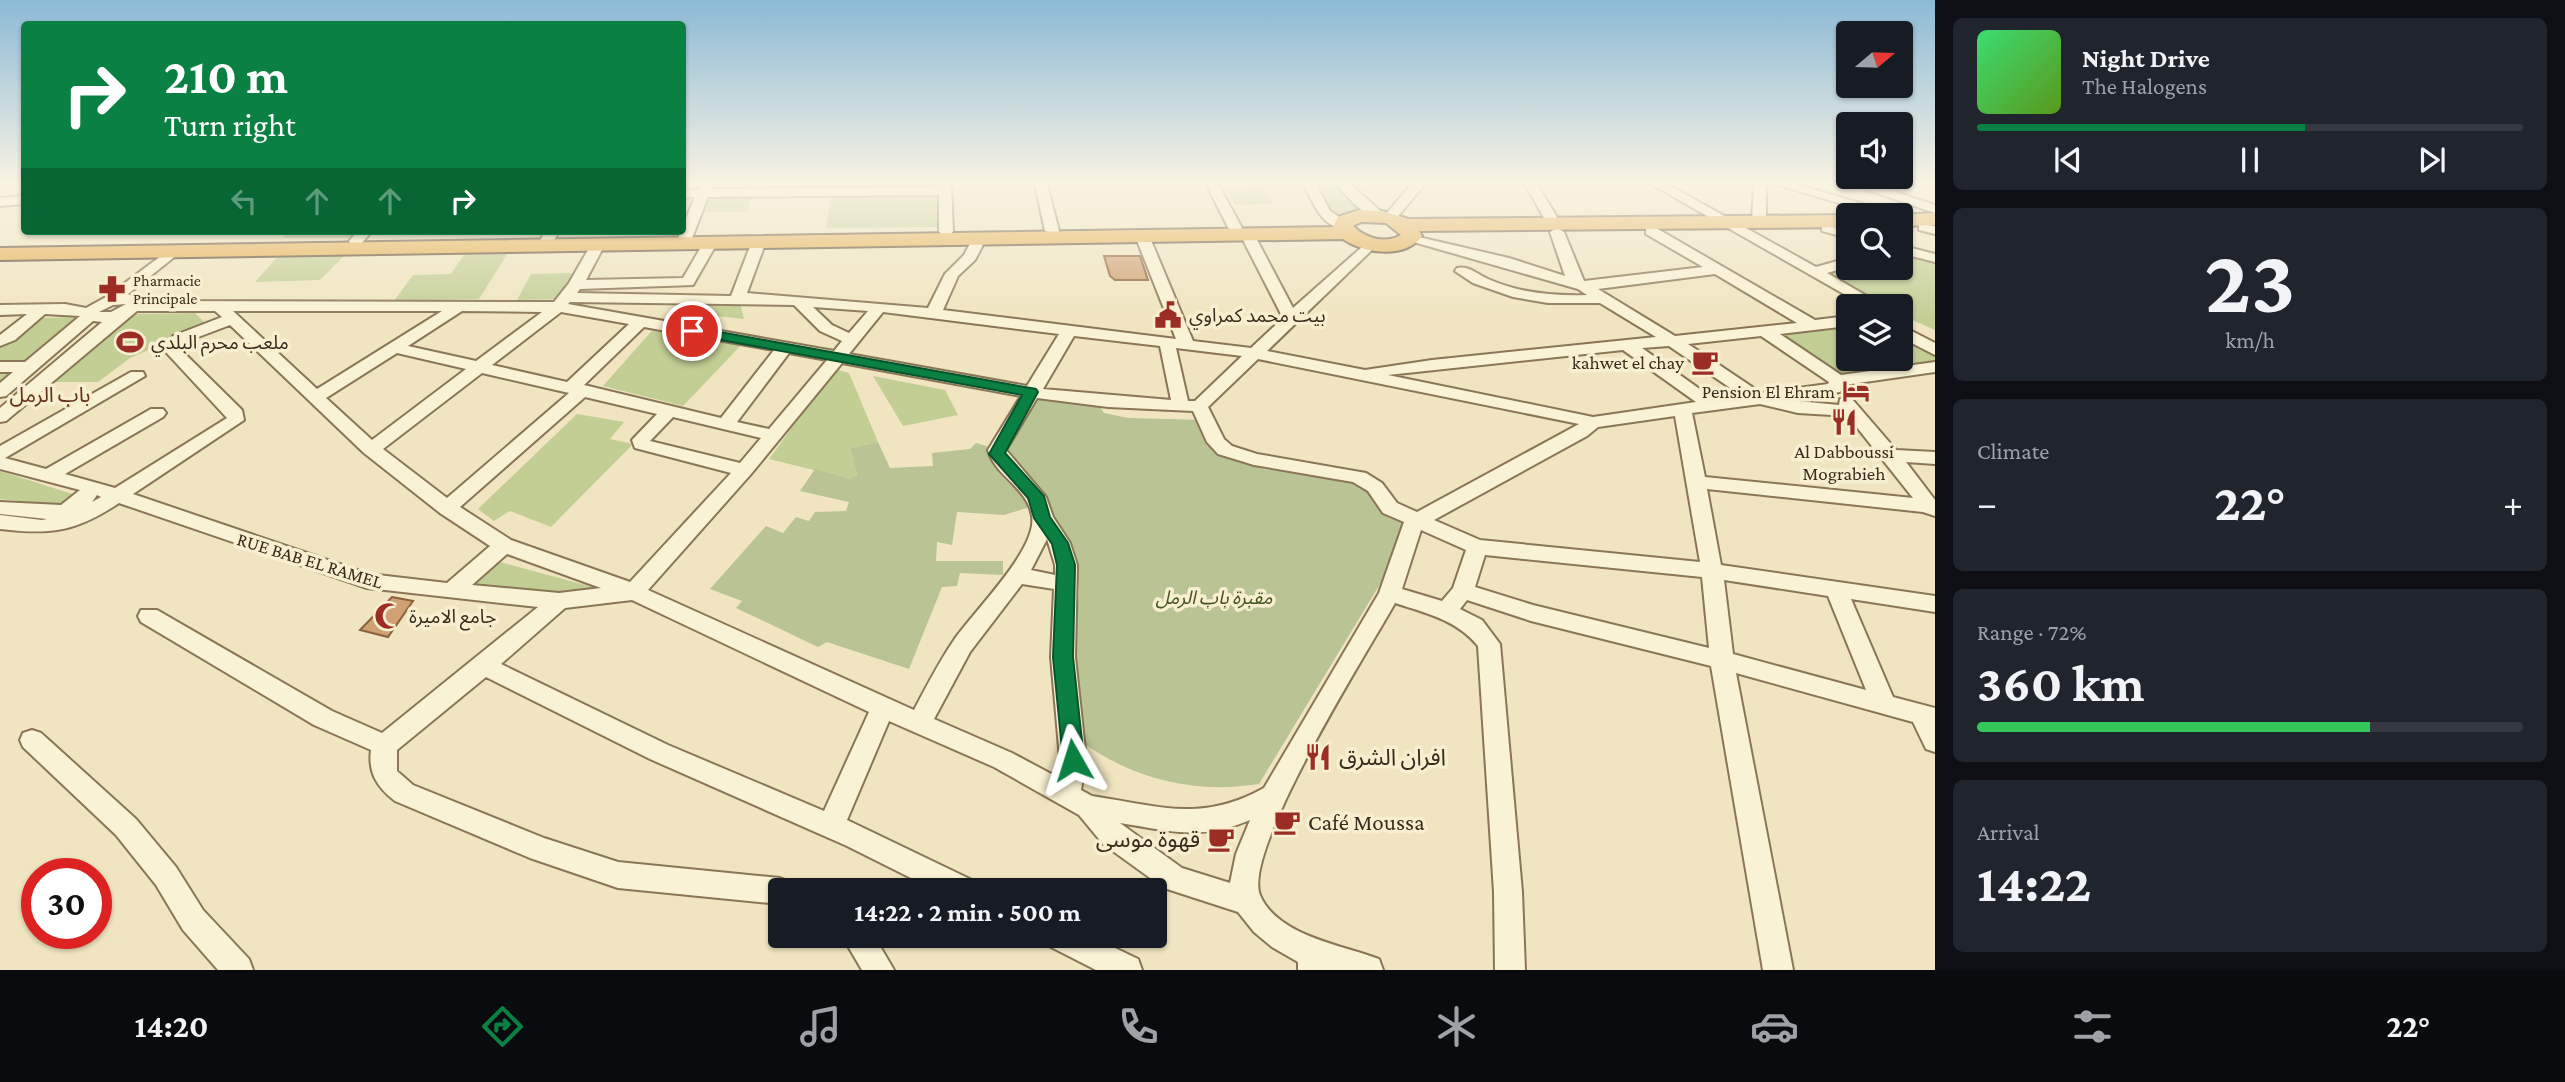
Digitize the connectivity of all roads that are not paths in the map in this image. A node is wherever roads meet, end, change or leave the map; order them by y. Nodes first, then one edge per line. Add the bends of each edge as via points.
1 (1240, 229) edge
2 (1312, 229) edge
3 (1346, 229) edge
4 (1398, 229) edge
5 (1406, 229) edge
6 (1556, 229) edge
7 (1596, 229) edge
8 (1676, 229) edge
9 (1729, 229) edge
10 (1730, 229) edge
11 (1052, 231) joint
12 (1651, 231) junction
13 (946, 232) joint
14 (1242, 232) junction
15 (678, 235) edge
16 (686, 235) edge
17 (361, 236) edge
18 (549, 238) edge
19 (1143, 238) junction
20 (978, 241) junction
21 (1370, 243) junction
22 (758, 244) junction
23 (709, 245) junction
24 (0, 246) edge
25 (597, 246) junction
26 (56, 249) junction
27 (180, 251) junction
28 (1913, 252) edge
29 (0, 254) edge
30 (1935, 258) edge
31 (1836, 266) edge
32 (1716, 270) junction
33 (1462, 271) dead end
34 (1815, 272) junction
35 (1579, 285) junction
36 (1839, 294) edge
37 (1854, 294) edge
38 (567, 296) junction
39 (753, 298) junction
40 (1609, 301) junction
41 (799, 302) junction
42 (120, 307) junction
43 (879, 307) junction
44 (457, 308) junction
45 (42, 309) junction
46 (65, 309) junction
47 (0, 310) edge
48 (227, 313) junction
49 (91, 315) junction
50 (933, 315) junction
51 (1290, 317) junction
52 (640, 322) junction
53 (1836, 322) edge
54 (1812, 325) junction
55 (1913, 328) edge
56 (1069, 331) junction
57 (1766, 332) junction
58 (1913, 334) edge
59 (852, 340) junction
60 (0, 341) edge
61 (1673, 341) junction
62 (1934, 341) edge
63 (1167, 342) junction
64 (1625, 344) junction
65 (1187, 345) junction
66 (785, 347) junction
67 (396, 348) junction
68 (59, 353) junction
69 (1255, 354) junction
70 (838, 357) junction
71 (29, 366) junction
72 (0, 367) edge
73 (1935, 368) edge
74 (481, 369) junction
75 (1357, 374) junction
76 (137, 376) dead end
77 (1836, 384) junction
78 (577, 389) junction
79 (0, 392) edge
80 (1031, 392) junction
81 (317, 396) junction
82 (1755, 397) junction
83 (0, 404) edge
84 (1710, 404) junction
85 (1190, 406) junction
86 (1683, 410) junction
87 (670, 411) junction
88 (1852, 411) junction
89 (156, 413) dead end
90 (0, 416) edge
91 (1593, 422) junction
92 (726, 424) junction
93 (772, 435) junction
94 (372, 449) junction
95 (0, 454) edge
96 (1891, 455) junction
97 (1935, 458) edge
98 (0, 463) edge
99 (744, 470) junction
100 (50, 475) junction
101 (1696, 482) junction
102 (92, 487) junction
103 (116, 497) junction
104 (0, 508) edge
105 (447, 508) junction
106 (1932, 510) edge
107 (1042, 518) junction
108 (0, 522) edge
109 (1414, 522) junction
110 (504, 545) junction
111 (1478, 547) junction
112 (1712, 571) junction
113 (1015, 575) junction
114 (1066, 584) junction
115 (1836, 589) junction
116 (1463, 591) junction
117 (451, 592) junction
118 (634, 592) junction
119 (1390, 593) junction
120 (559, 601) junction
121 (1935, 604) edge
122 (1446, 611) junction
123 (149, 616) dead end
124 (1722, 660) junction
125 (484, 666) junction
126 (1884, 705) junction
127 (883, 707) junction
128 (1929, 716) edge
129 (920, 722) junction
130 (32, 740) dead end
131 (1935, 741) edge
132 (385, 745) junction
133 (1273, 796) junction
134 (1078, 801) junction
135 (831, 826) junction
136 (939, 878) edge
137 (768, 890) edge
138 (1247, 901) junction
139 (865, 948) edge
140 (1083, 948) edge
141 (1313, 962) edge
142 (238, 970) edge
143 (879, 970) edge
144 (1128, 970) edge
145 (1368, 970) edge
146 (1510, 970) edge
147 (1778, 970) edge

1 - 14 street
2 - 14 highway
3 - 21 highway
4 - 21 highway via 1390,245
5 - 35 street
6 - 35 street
7 - 12 highway
8 - 12 highway
9 - 36 street
10 - 34 street
11 - 13 highway
11 - 14 highway
12 - 32 street
13 - 16 highway
14 - 19 highway
14 - 51 street
15 - 18 highway
17 - 18 highway
17 - 26 highway
18 - 25 highway
18 - 27 highway
19 - 20 highway
19 - 65 street
20 - 22 highway
20 - 50 street via 970,257 952,274
21 - 51 street
22 - 23 highway
22 - 39 street via 738,293
23 - 25 highway
23 - 38 street via 688,282
24 - 26 highway
25 - 38 street
26 - 27 highway
26 - 29 highway
27 - 42 street
28 - 30 street
31 - 34 street
32 - 35 street
32 - 54 street
33 - 40 street via 1491,286 1535,298
34 - 37 street
35 - 40 street
38 - 39 street
38 - 44 street
38 - 52 street
38 - 74 street
39 - 41 street
40 - 61 street
41 - 43 street
41 - 59 street via 826,328
42 - 46 street
42 - 48 street
42 - 49 street
42 - 68 street
42 - 90 street
43 - 50 street
43 - 59 street
44 - 48 street
44 - 67 street
45 - 46 street
45 - 47 street
45 - 60 street
46 - 49 street
48 - 81 street
48 - 103 street via 179,339 172,349 236,418
49 - 68 street
49 - 71 street
50 - 56 street
51 - 69 street
52 - 66 street
52 - 78 street
53 - 54 street
54 - 57 street
55 - 62 street
56 - 63 street
56 - 80 street
57 - 61 street
57 - 77 street
58 - 62 street
59 - 70 street
61 - 64 street
61 - 82 street
63 - 65 street
63 - 85 street
64 - 75 street
64 - 84 street
65 - 69 street
66 - 70 street
66 - 92 street
67 - 74 street
67 - 81 street
68 - 83 street
69 - 75 street
69 - 85 street
70 - 80 street
70 - 93 street
71 - 72 street
71 - 79 street
73 - 77 street
74 - 78 street
74 - 94 street
75 - 91 street
76 - 95 street
77 - 82 street
77 - 88 street
78 - 87 street
78 - 105 street
80 - 85 street via 1118,404
80 - 107 street via 997,454 1036,496
81 - 94 street
82 - 84 street
82 - 88 street via 1798,408
84 - 86 street
85 - 109 street via 1225,450 1359,477 1375,487 1387,506
86 - 91 street
86 - 101 street
87 - 92 street
87 - 99 street via 641,440 643,446
88 - 96 street
89 - 100 street
91 - 109 street
92 - 93 street
93 - 99 street
94 - 105 street
96 - 97 street
96 - 106 street
98 - 100 street, RUE BAB EL RAMEL
99 - 118 street
100 - 102 street, RUE BAB EL RAMEL
101 - 106 street
101 - 112 street
102 - 103 street, RUE BAB EL RAMEL
102 - 104 street via 82,503 57,514
103 - 108 street via 82,519 60,524 42,527
103 - 117 street, RUE BAB EL RAMEL via 367,581
105 - 110 street
107 - 113 street via 1041,531
107 - 114 street via 1060,543
109 - 111 street
109 - 119 street
110 - 117 street
110 - 118 street
111 - 112 street
111 - 116 street
112 - 115 street
112 - 124 street
113 - 114 street
113 - 129 street via 963,644
114 - 134 street via 1063,657
115 - 121 street
115 - 126 street
116 - 122 street
116 - 124 street via 1531,613
117 - 120 street, RUE BAB EL RAMEL
118 - 120 street, RUE BAB EL RAMEL
118 - 127 street
119 - 122 street
119 - 133 street
120 - 125 street
122 - 146 street via 1474,626 1489,644
123 - 132 street via 323,718
124 - 126 street
124 - 147 street
125 - 132 street
125 - 135 street via 659,752
126 - 128 street
127 - 129 street
127 - 135 street
128 - 131 street
129 - 134 street
130 - 142 street via 126,827 166,876 193,920
132 - 137 street via 384,777 399,789 540,849 618,875
133 - 134 street via 1229,817 1194,823
133 - 138 street via 1250,854 1244,882
134 - 138 street via 1113,835 1174,879
135 - 136 street
138 - 141 street via 1264,922
139 - 143 street
140 - 144 street
141 - 145 street

